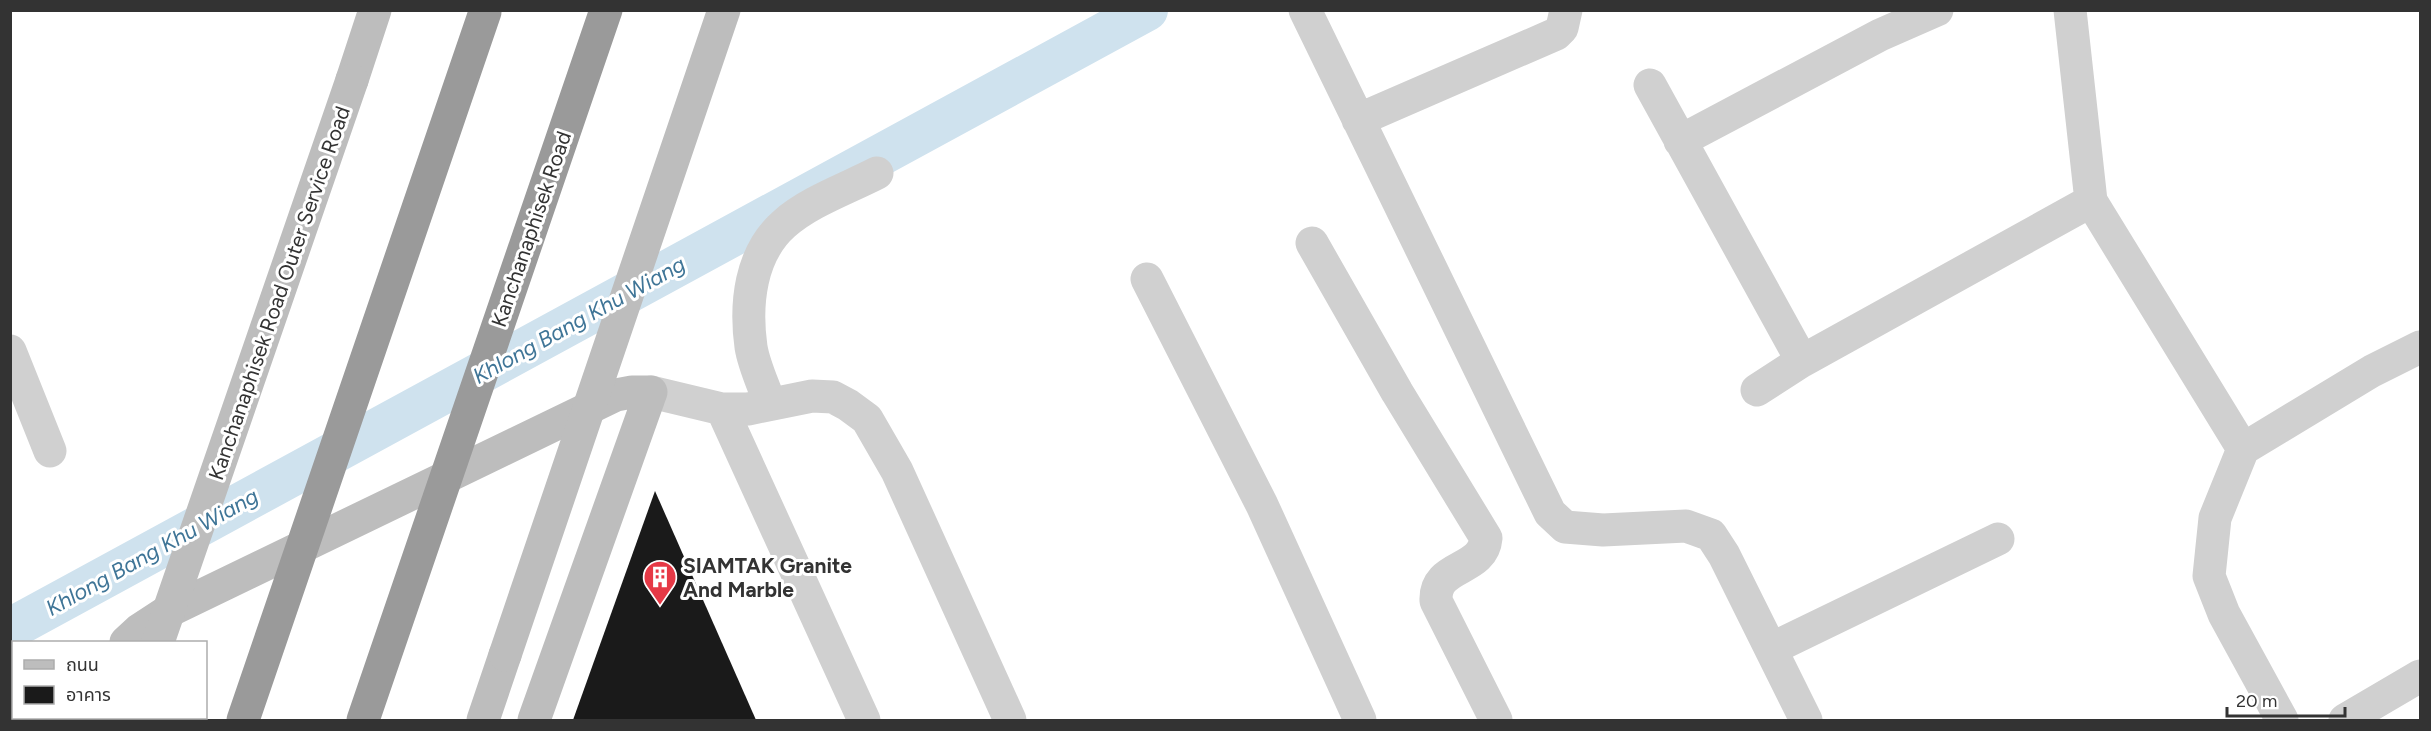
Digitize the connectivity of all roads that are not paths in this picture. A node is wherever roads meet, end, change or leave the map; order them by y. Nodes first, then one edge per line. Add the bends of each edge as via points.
1 (375, 10) edge
2 (606, 10) edge
3 (724, 10) edge
4 (1305, 10) edge
5 (1566, 10) edge
6 (1937, 10) edge
7 (2070, 10) edge
8 (485, 12) dead end
9 (1650, 85) dead end
10 (1358, 120) junction
11 (1680, 141) junction
12 (877, 173) dead end
13 (2091, 201) junction
14 (1312, 243) dead end
15 (1147, 279) dead end
16 (2421, 347) edge
17 (10, 351) edge
18 (1802, 361) junction
19 (1757, 390) dead end
20 (651, 392) junction
21 (770, 404) junction
22 (722, 409) junction
23 (2243, 449) junction
24 (50, 451) dead end
25 (1998, 539) dead end
26 (127, 641) edge
27 (158, 641) edge
28 (1771, 649) junction
29 (2421, 676) edge
30 (1795, 717) edge
31 (243, 720) edge
32 (363, 720) edge
33 (483, 720) edge
34 (534, 720) edge
35 (864, 720) edge
36 (1010, 720) edge
37 (1360, 720) edge
38 (1496, 720) edge
39 (2282, 720) edge
40 (2345, 720) edge

1 - 27 main road, Kanchanaphisek Road Outer Service Road, bridge
2 - 32 highway, Kanchanaphisek Road, bridge
3 - 33 main road, bridge
4 - 10 street
5 - 10 street via 1562,28 1556,34
6 - 11 street via 1880,35
7 - 13 street
8 - 31 highway, bridge
9 - 11 street
10 - 28 street via 1550,513 1565,527 1604,530 1686,526 1711,535
11 - 18 street
12 - 21 street via 784,223 763,249 752,279 749,311 751,348
13 - 18 street
13 - 23 street
14 - 38 street via 1486,538 1480,554 1440,580 1436,601
15 - 37 street via 1262,505
16 - 23 street via 2372,371
17 - 24 street
18 - 19 street
20 - 22 street
20 - 26 main road via 616,395 165,613
20 - 34 main road
21 - 22 street
21 - 36 street via 812,396 833,397 867,419 897,471
22 - 35 street
23 - 39 street via 2215,518 2209,576 2224,614
25 - 28 street
28 - 30 street
29 - 40 street

